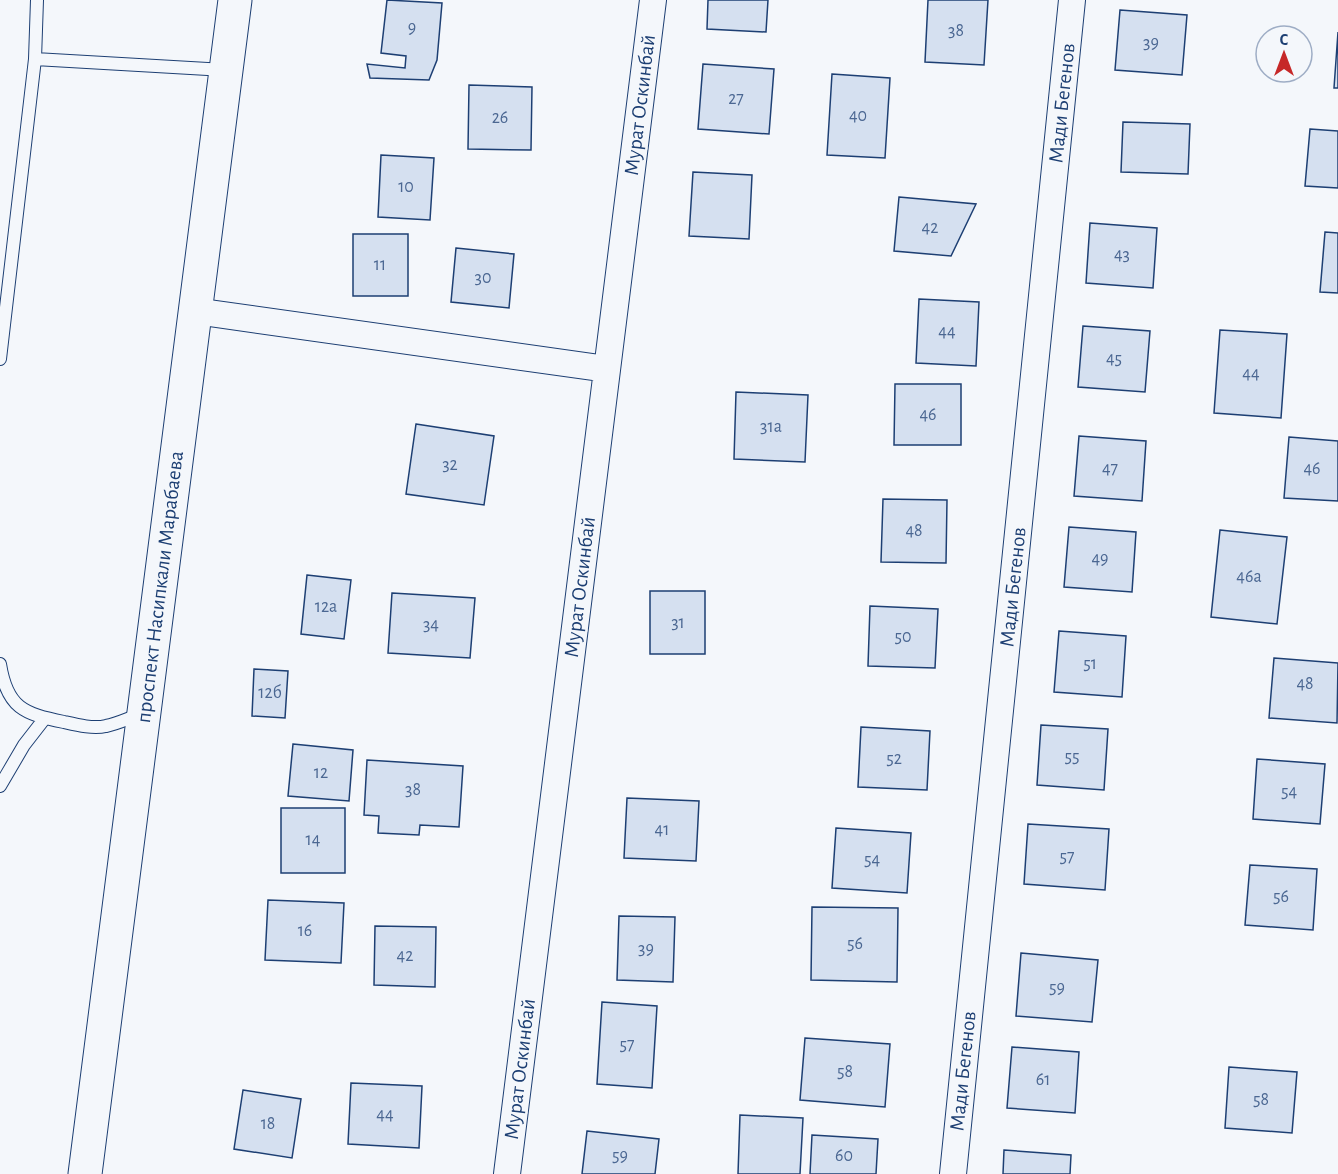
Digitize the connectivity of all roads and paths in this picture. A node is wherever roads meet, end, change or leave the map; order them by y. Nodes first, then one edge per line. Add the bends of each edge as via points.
1 (37, 0) edge
2 (235, 0) edge
3 (653, 0) edge
4 (1072, 0) edge
5 (35, 59) junction
6 (226, 70) junction
7 (195, 311) junction
8 (0, 359) edge
9 (607, 369) junction
10 (0, 664) edge
11 (144, 713) junction
12 (45, 718) junction
13 (0, 786) edge
14 (85, 1174) edge
15 (507, 1174) edge
16 (953, 1174) edge

1 - 5 lane
2 - 6 main road, проспект Насипкали Марабаева
3 - 9 street, Мурат Оскинбай
4 - 16 street, Мади Бегенов
5 - 6 lane
5 - 8 lane
6 - 7 main road, проспект Насипкали Марабаева
7 - 9 street
7 - 11 main road, проспект Насипкали Марабаева
9 - 15 street, Мурат Оскинбай
10 - 12 lane via 3,685 12,701 26,712
11 - 12 lane via 105,727
11 - 14 main road, проспект Насипкали Марабаева
12 - 13 lane

